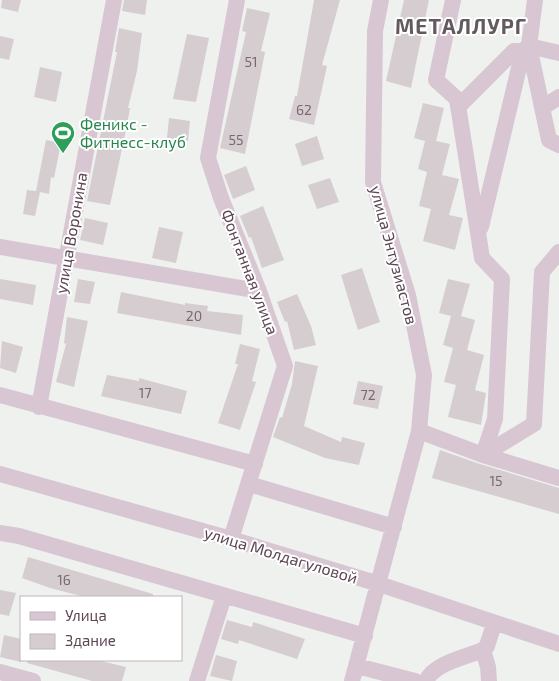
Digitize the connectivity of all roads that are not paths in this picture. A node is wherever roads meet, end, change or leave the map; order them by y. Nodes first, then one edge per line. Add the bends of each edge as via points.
1 (114, 0) edge
2 (237, 0) edge
3 (381, 0) edge
4 (453, 0) edge
5 (535, 0) edge
6 (526, 49) junction
7 (559, 53) edge
8 (559, 96) edge
9 (458, 107) junction
10 (542, 108) junction
11 (559, 145) edge
12 (479, 236) junction
13 (0, 247) edge
14 (559, 252) edge
15 (66, 260) junction
16 (259, 291) junction
17 (0, 395) edge
18 (39, 406) junction
19 (419, 431) junction
20 (483, 455) junction
21 (255, 464) junction
22 (0, 474) edge
23 (559, 478) edge
24 (249, 484) junction
25 (394, 527) junction
26 (0, 533) edge
27 (231, 539) junction
28 (379, 584) junction
29 (224, 596) junction
30 (494, 624) junction
31 (365, 636) junction
32 (559, 644) edge
33 (483, 650) junction
34 (0, 672) edge
35 (354, 673) edge
36 (33, 681) edge
37 (197, 681) edge
38 (415, 681) edge
39 (426, 681) edge
40 (488, 681) edge

1 - 15 street, улица Воронина
2 - 16 street, Фонтанная улица via 208,158
3 - 19 street, улица Энтузиастов via 374,30 373,182 408,295 424,375
4 - 9 street via 436,80 457,100
5 - 6 street
6 - 7 street
6 - 9 street via 514,51
6 - 10 street
6 - 12 street
8 - 10 street
9 - 12 street
10 - 11 street via 549,140
12 - 20 street via 482,258 502,279 495,419
13 - 15 street
14 - 20 street via 542,272 534,424
15 - 16 street
15 - 18 street, улица Воронина
16 - 21 street, Фонтанная улица via 285,366
17 - 18 street
18 - 21 street
19 - 20 street
19 - 25 street, улица Энтузиастов
20 - 23 street
21 - 24 street, Фонтанная улица
22 - 27 street, улица Молдагуловой
24 - 25 street
24 - 27 street, Фонтанная улица
25 - 28 street, улица Энтузиастов
26 - 29 street
27 - 28 street, улица Молдагуловой
28 - 30 street, улица Молдагуловой
28 - 31 street, улица Энтузиастов
29 - 31 street
29 - 37 street
30 - 32 street, улица Молдагуловой
30 - 33 street
31 - 35 street, улица Энтузиастов
33 - 39 street via 441,667
33 - 40 street
34 - 36 street
35 - 38 street

